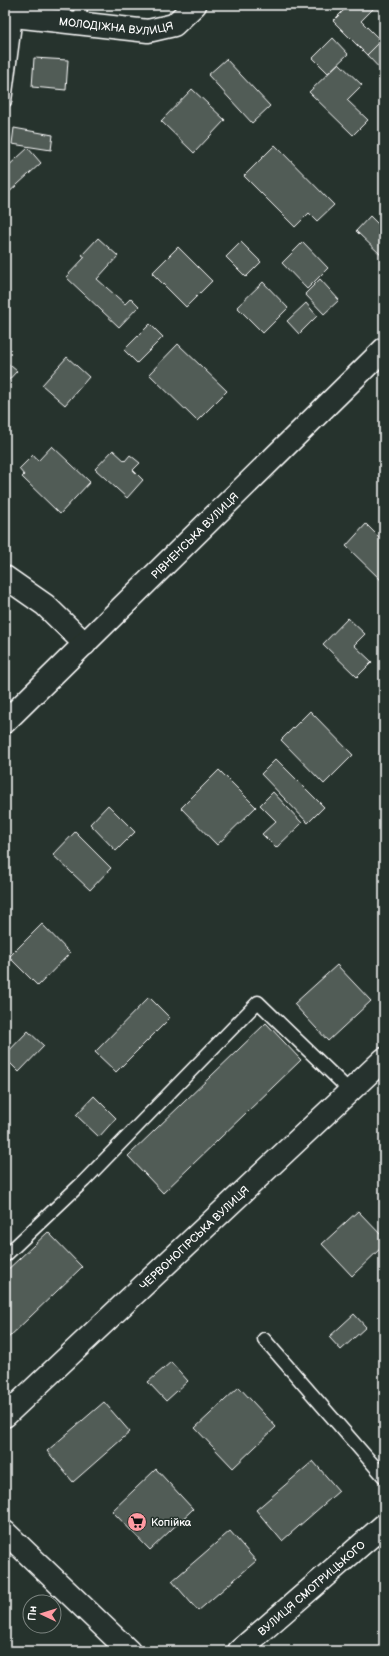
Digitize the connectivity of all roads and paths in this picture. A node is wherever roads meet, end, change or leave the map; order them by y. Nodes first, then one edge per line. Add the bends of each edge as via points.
1 (195, 5) edge
2 (80, 14) edge
3 (11, 15) edge
4 (5, 101) edge
5 (384, 349) edge
6 (5, 577) edge
7 (85, 644) junction
8 (5, 722) edge
9 (384, 1059) edge
10 (350, 1091) junction
11 (5, 1256) edge
12 (264, 1339) dead end
13 (5, 1416) edge
14 (384, 1476) edge
15 (384, 1525) edge
16 (5, 1532) edge
17 (129, 1651) edge
18 (239, 1651) edge

1 - 2 street, МОЛОДІЖНА ВУЛИЦЯ via 174,25 148,31
2 - 3 street, МОЛОДІЖНА ВУЛИЦЯ
3 - 4 lane
5 - 7 street, РІВНЕНСЬКА ВУЛИЦЯ
6 - 7 street via 45,605
7 - 8 street, РІВНЕНСЬКА ВУЛИЦЯ
9 - 10 street, ЧЕРВОНОГІРСЬКА ВУЛИЦЯ
10 - 11 lane via 258,1002 84,1181
10 - 13 street, ЧЕРВОНОГІРСЬКА ВУЛИЦЯ
12 - 14 lane
15 - 18 street, ВУЛИЦЯ СМОТРИЦЬКОГО
16 - 17 street

